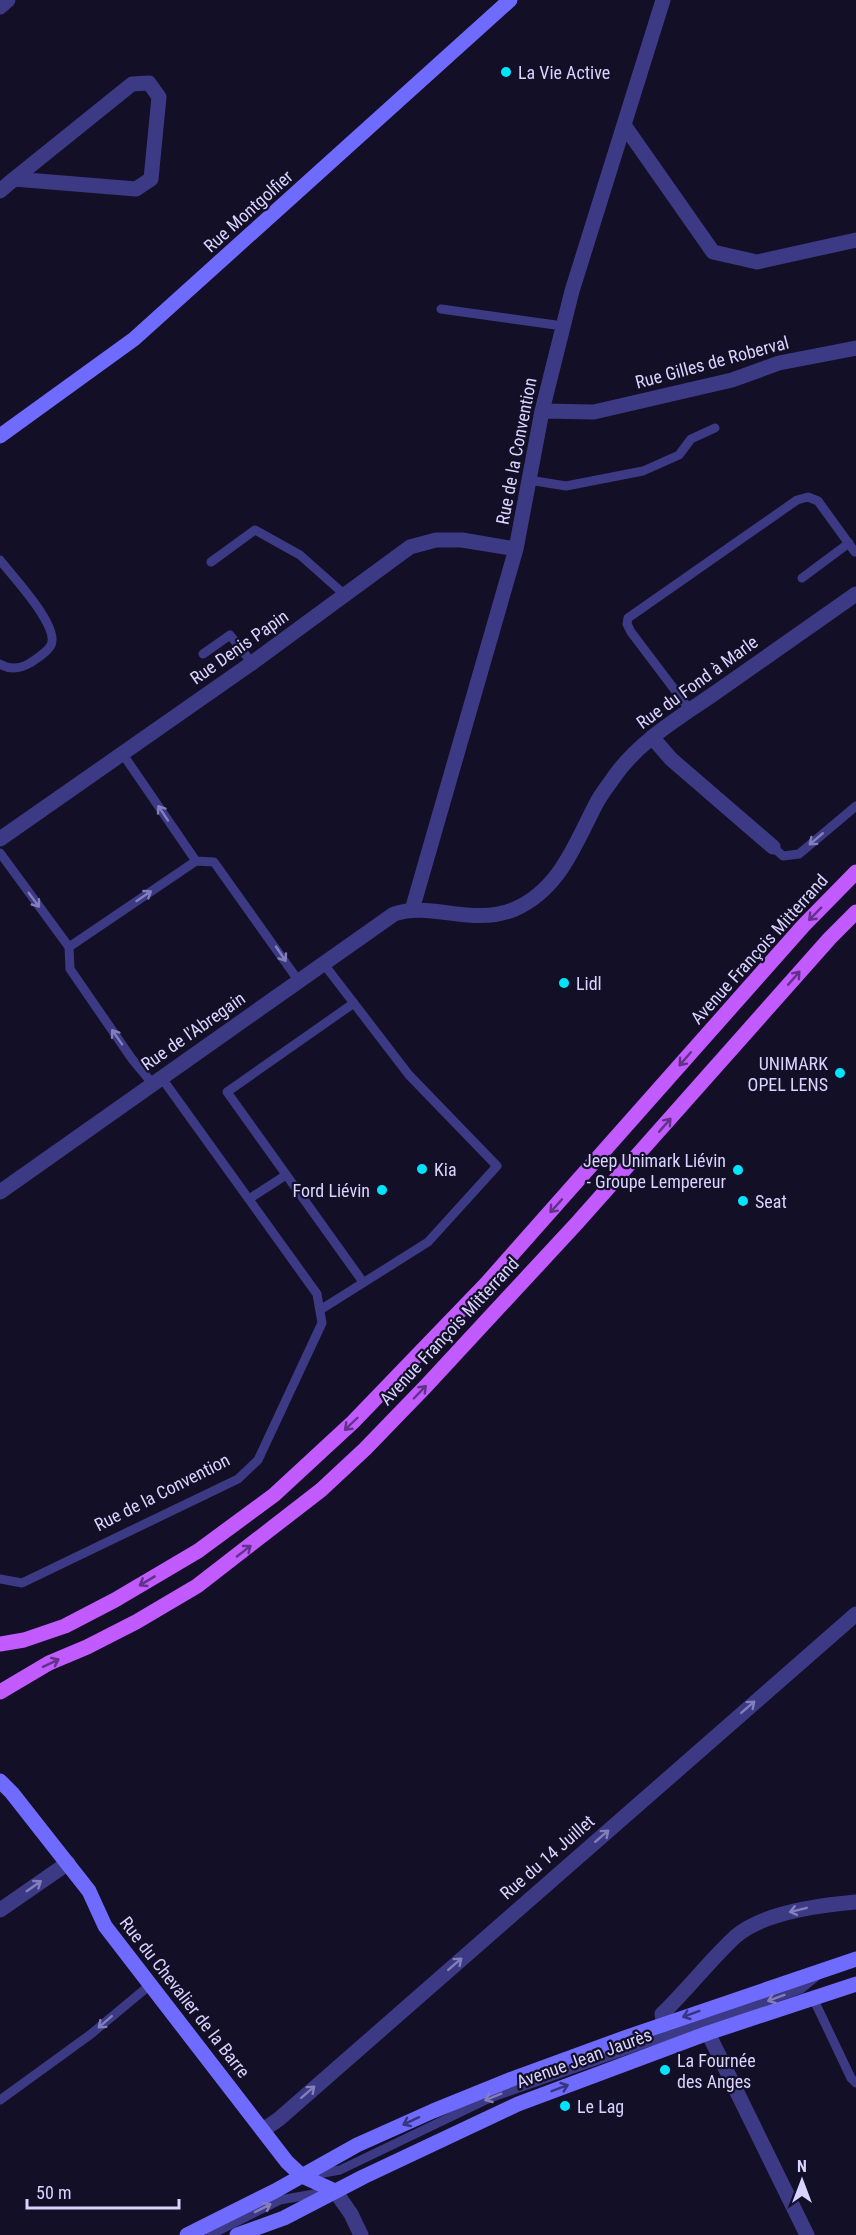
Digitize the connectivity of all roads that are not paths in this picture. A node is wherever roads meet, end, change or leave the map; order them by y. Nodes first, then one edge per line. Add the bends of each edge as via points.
1 (8, 0) edge
2 (510, 0) edge
3 (663, 0) edge
4 (0, 7) edge
5 (624, 125) junction
6 (14, 179) junction
7 (0, 191) edge
8 (856, 240) edge
9 (441, 309) dead end
10 (563, 326) junction
11 (856, 348) edge
12 (542, 411) junction
13 (715, 428) dead end
14 (0, 436) edge
15 (529, 480) junction
16 (849, 543) junction
17 (516, 549) junction
18 (855, 552) edge
19 (0, 560) edge
20 (211, 562) dead end
21 (802, 578) dead end
22 (856, 594) edge
23 (345, 595) junction
24 (203, 654) dead end
25 (252, 663) junction
26 (0, 664) edge
27 (690, 710) junction
28 (652, 737) junction
29 (122, 753) junction
30 (856, 806) edge
31 (0, 839) edge
32 (773, 847) joint
33 (0, 853) edge
34 (196, 861) junction
35 (856, 872) edge
36 (412, 910) junction
37 (856, 912) edge
38 (69, 947) junction
39 (323, 963) junction
40 (298, 980) junction
41 (354, 1004) junction
42 (157, 1080) junction
43 (286, 1175) junction
44 (0, 1192) edge
45 (249, 1199) junction
46 (363, 1282) junction
47 (320, 1310) junction
48 (0, 1579) edge
49 (856, 1614) edge
50 (0, 1644) edge
51 (0, 1692) edge
52 (0, 1781) edge
53 (68, 1863) junction
54 (856, 1902) edge
55 (0, 1910) edge
56 (856, 1959) edge
57 (826, 1969) junction
58 (856, 1984) edge
59 (150, 1985) junction
60 (813, 1998) junction
61 (664, 2025) junction
62 (708, 2033) junction
63 (856, 2083) edge
64 (0, 2100) edge
65 (263, 2130) junction
66 (302, 2176) junction
67 (335, 2191) junction
68 (187, 2235) edge
69 (210, 2235) edge
70 (237, 2235) edge
71 (361, 2235) edge
72 (807, 2235) edge

1 - 4 street
2 - 14 main road, Rue Montgolfier via 134,339
3 - 5 street, Rue de la Convention
5 - 8 street via 713,252 757,262
5 - 10 street, Rue de la Convention
6 - 6 street via 132,84 149,83 159,97 151,179 136,189
6 - 7 street
9 - 10 lane
10 - 12 street, Rue de la Convention
11 - 12 street, Rue Gilles de Roberval via 779,363 732,380 594,412
12 - 15 street, Rue de la Convention
13 - 15 lane via 691,439 679,456 643,471 566,486
15 - 17 street, Rue de la Convention
16 - 18 lane
16 - 21 lane
16 - 27 lane via 818,501 808,497 797,500 628,618 631,632
17 - 23 street, Rue Denis Papin via 436,540 410,548
17 - 36 street, Rue de la Convention
19 - 26 lane via 43,614 53,633 51,645 22,668
20 - 23 lane via 255,530 300,555
22 - 27 street, Rue du Fond à Marle
23 - 25 street, Rue Denis Papin
24 - 25 lane via 230,635
25 - 29 street, Rue Denis Papin
27 - 28 street, Rue du Fond à Marle
28 - 32 street via 671,759
28 - 36 street, Rue du Fond à Marle via 598,801 565,867 534,898 493,916
29 - 31 street, Rue Denis Papin
34 -> 29 lane
30 -> 32 lane via 799,854 783,856
33 -> 38 lane
38 -> 34 lane
34 -> 40 lane via 214,862
35 -> 50 main road, Avenue François Mitterrand via 804,925 486,1284 353,1422 274,1495 198,1551 115,1600 75,1621 24,1640
36 - 39 street, Rue de l'Abregain via 394,914
51 -> 37 main road, Avenue François Mitterrand via 197,1586 321,1490 418,1394 570,1231
42 -> 38 lane via 132,1059 70,969
39 - 40 street, Rue de l'Abregain
39 - 41 lane
40 - 42 street, Rue de l'Abregain
41 - 43 lane via 227,1092
41 - 46 lane via 409,1075 497,1166 428,1242
42 - 44 street, Rue de l'Abregain
42 - 45 lane
43 - 45 lane
43 - 46 lane
45 - 47 lane via 316,1294
46 - 47 lane
47 - 48 lane, Rue de la Convention via 322,1323 258,1460 238,1479 22,1583
65 -> 49 street, Rue du 14 Juillet
52 - 53 main road, Rue du Chevalier de la Barre
55 -> 53 street
53 - 59 main road, Rue du Chevalier de la Barre via 89,1891 105,1926
54 -> 61 street, Avenue Jean Jaurès via 820,1905 772,1917 738,1935 662,2014
56 - 57 main road, Avenue Jean Jaurès
57 -> 61 main road, Avenue Jean Jaurès
57 -> 66 lane via 801,1989 490,2098 340,2170
58 - 60 main road, Avenue Jean Jaurès
59 -> 64 lane via 92,2034
59 - 65 main road, Rue du Chevalier de la Barre
60 - 62 main road, Avenue Jean Jaurès
60 - 63 lane
61 -> 66 main road, Avenue Jean Jaurès via 433,2111 357,2145
67 -> 62 main road, Avenue Jean Jaurès via 518,2104
62 - 72 street
65 - 66 main road, Rue du Chevalier de la Barre
66 - 67 main road
66 - 68 main road, Avenue Jean Jaurès
69 -> 67 lane via 280,2200
67 - 70 main road, Avenue Jean Jaurès via 284,2218
67 - 71 street

